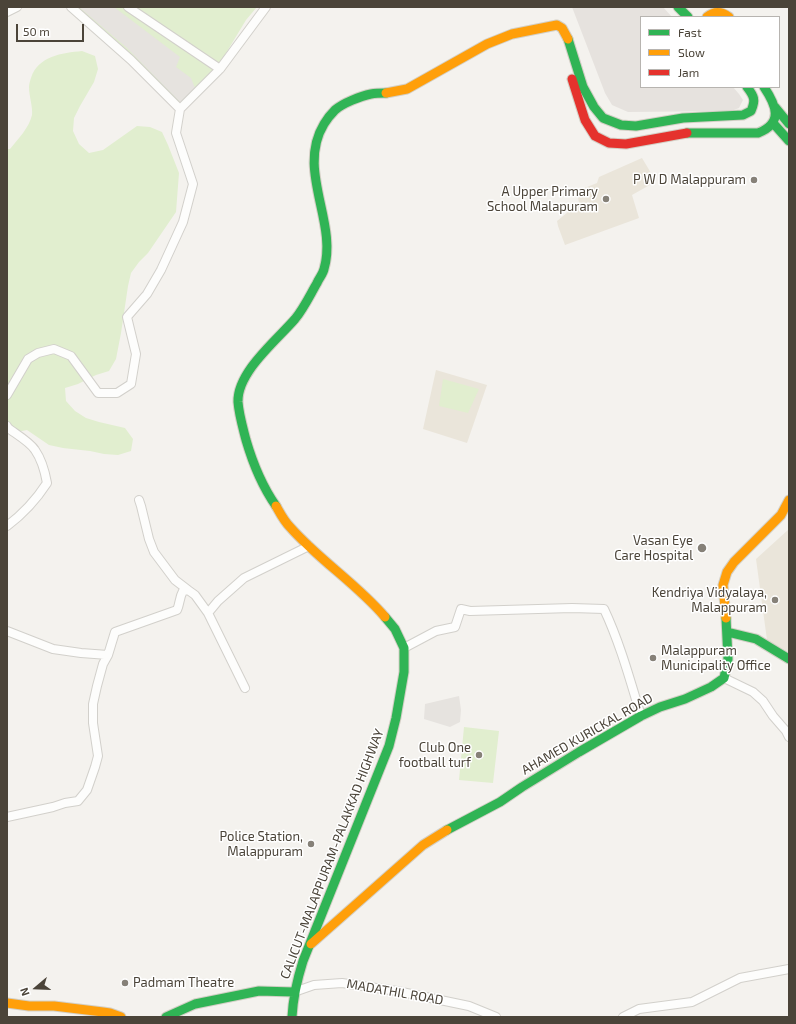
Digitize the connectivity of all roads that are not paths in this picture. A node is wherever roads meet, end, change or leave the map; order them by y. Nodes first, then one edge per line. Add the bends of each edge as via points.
1 (17, 7) edge
2 (71, 7) edge
3 (128, 7) edge
4 (266, 7) edge
5 (678, 7) edge
6 (7, 12) edge
7 (726, 13) edge
8 (687, 16) edge
9 (708, 16) edge
10 (543, 27) junction
11 (220, 70) junction
12 (748, 88) edge
13 (765, 88) edge
14 (775, 107) junction
15 (180, 109) junction
16 (773, 123) junction
17 (789, 124) edge
18 (789, 141) edge
19 (7, 395) edge
20 (7, 426) edge
21 (139, 500) dead end
22 (789, 500) edge
23 (7, 526) edge
24 (309, 546) junction
25 (188, 590) junction
26 (208, 613) junction
27 (7, 631) edge
28 (727, 632) junction
29 (404, 648) junction
30 (108, 655) junction
31 (789, 659) edge
32 (724, 678) junction
33 (245, 688) dead end
34 (641, 716) junction
35 (789, 737) edge
36 (7, 817) edge
37 (309, 946) junction
38 (789, 969) edge
39 (294, 992) junction
40 (7, 1003) edge
41 (121, 1017) edge
42 (166, 1017) edge
43 (292, 1017) edge
44 (496, 1017) edge
45 (623, 1017) edge

1 - 6 street
2 - 15 street via 131,60
3 - 11 street
4 - 11 street
5 - 8 main road
7 - 9 main road via 714,12
10 - 12 main road, CALICUT-MALAPPURAM-PALAKKAD HIGHWAY via 557,25 562,28 568,38 583,87 594,108 604,118 621,125 636,126 683,118 743,115 751,111 754,104
10 - 16 main road via 557,33 564,46 585,120 595,136 609,143 626,144 686,133 758,133 766,131
10 - 24 main road, CALICUT-MALAPPURAM-PALAKKAD HIGHWAY via 512,34 487,44 406,89 371,94 351,101 336,109 321,129 315,145 314,167 326,234 327,253 324,270 296,318 261,355 242,382 238,401 242,426 253,462 269,496 289,526
11 - 15 street
13 - 14 main road
14 - 16 main road via 776,116
14 - 17 main road
15 - 19 street via 176,133 193,184 182,222 161,270 147,294 127,317 136,354 131,384 117,393 98,393 71,356 54,349 28,359
16 - 18 main road
20 - 23 street via 35,449 47,483 35,500
21 - 25 street via 148,539 154,552 175,580
22 - 28 main road via 781,515 727,572 723,585
24 - 26 street via 244,578
24 - 29 main road, CALICUT-MALAPPURAM-PALAKKAD HIGHWAY via 375,605 395,630
25 - 26 street via 195,595
25 - 30 street via 183,591 180,596 177,610 115,632
26 - 33 street
27 - 30 street via 53,649
28 - 31 main road via 756,639
28 - 32 main road via 728,659
29 - 34 street via 436,631 455,627 461,609 604,609
29 - 37 main road, CALICUT-MALAPPURAM-PALAKKAD HIGHWAY via 404,672 388,746
30 - 36 street via 103,664 94,704 98,756 86,790 78,801
32 - 34 main road, AHAMED KURICKAL ROAD via 685,699
32 - 35 street via 753,692 763,701
34 - 37 main road, AHAMED KURICKAL ROAD via 500,802 423,845
37 - 39 main road, CALICUT-MALAPPURAM-PALAKKAD HIGHWAY
38 - 45 street via 740,978 692,1002 639,1009
39 - 42 main road via 259,991 195,1004
39 - 43 main road, CALICUT-MALAPPURAM-PALAKKAD HIGHWAY
39 - 44 street, MADATHIL ROAD via 314,985 342,983 469,1006
40 - 41 main road via 103,1012

